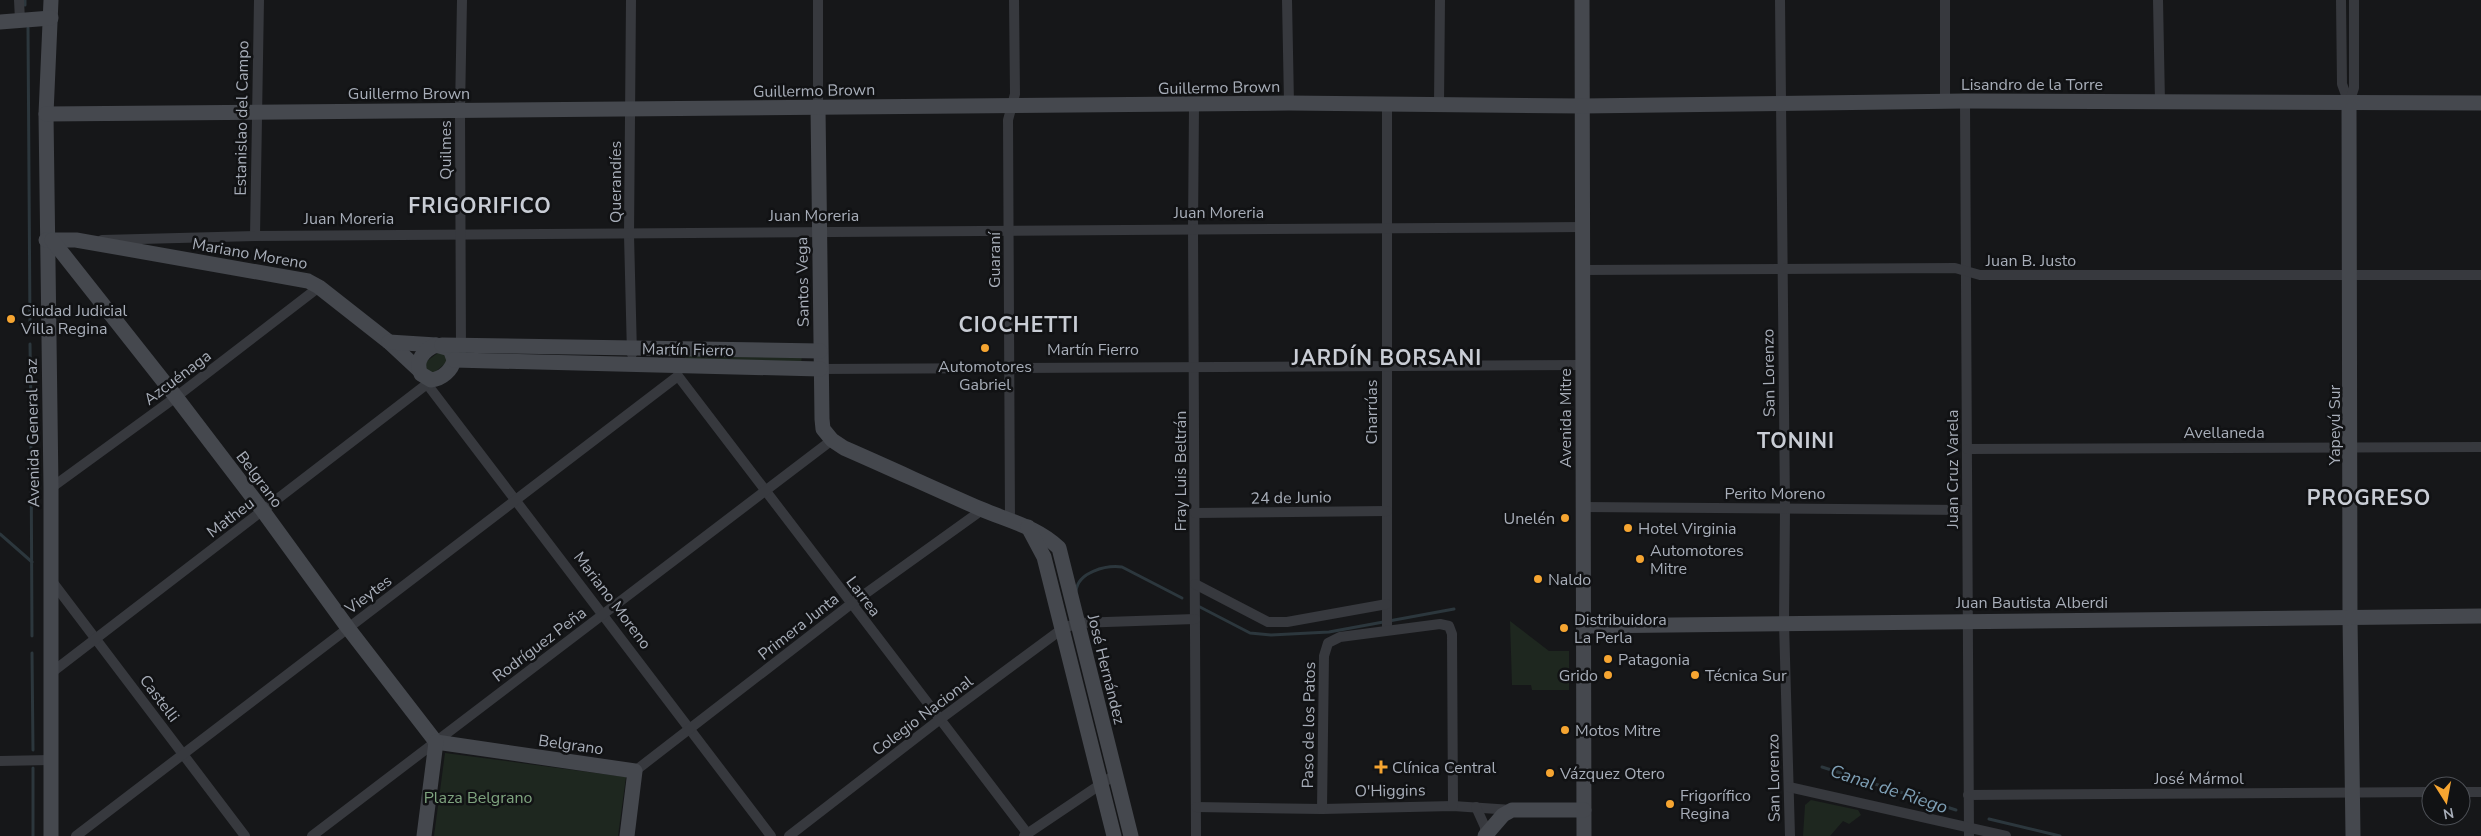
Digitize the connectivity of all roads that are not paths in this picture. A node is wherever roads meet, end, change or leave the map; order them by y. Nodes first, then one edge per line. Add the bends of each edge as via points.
1 (19, 0) edge
2 (51, 0) edge
3 (258, 0) edge
4 (462, 0) edge
5 (631, 0) edge
6 (818, 0) edge
7 (1014, 0) edge
8 (1287, 0) edge
9 (1440, 0) edge
10 (1582, 0) edge
11 (1780, 0) edge
12 (1945, 0) edge
13 (2158, 0) edge
14 (2340, 0) edge
15 (2354, 0) edge
16 (51, 18) junction
17 (20, 20) junction
18 (0, 22) edge
19 (1965, 101) junction
20 (1782, 102) junction
21 (1945, 102) junction
22 (2160, 102) junction
23 (1290, 103) junction
24 (2481, 103) edge
25 (1439, 104) junction
26 (2349, 104) junction
27 (1386, 105) junction
28 (1012, 106) junction
29 (1194, 106) junction
30 (1582, 106) junction
31 (818, 108) junction
32 (460, 110) junction
33 (630, 110) junction
34 (256, 112) junction
35 (46, 114) junction
36 (1582, 227) junction
37 (1192, 229) junction
38 (1387, 229) junction
39 (1009, 232) junction
40 (819, 233) junction
41 (460, 235) junction
42 (630, 235) junction
43 (255, 236) junction
44 (49, 240) junction
45 (76, 240) junction
46 (1782, 268) junction
47 (1582, 270) junction
48 (1968, 272) junction
49 (2350, 275) junction
50 (2481, 275) edge
51 (319, 287) junction
52 (389, 342) junction
53 (461, 344) junction
54 (439, 345) junction
55 (632, 349) junction
56 (677, 350) junction
57 (820, 351) junction
58 (457, 360) junction
59 (632, 365) junction
60 (1386, 365) junction
61 (1582, 365) junction
62 (1009, 367) junction
63 (1195, 367) junction
64 (820, 369) junction
65 (677, 371) junction
66 (424, 377) junction
67 (176, 397) junction
68 (832, 440) junction
69 (2352, 446) junction
70 (2481, 447) edge
71 (1967, 449) junction
72 (51, 488) junction
73 (765, 490) junction
74 (515, 500) junction
75 (1583, 508) junction
76 (1785, 508) junction
77 (982, 510) junction
78 (1966, 510) junction
79 (263, 511) junction
80 (1387, 511) junction
81 (1195, 513) junction
82 (1010, 521) junction
83 (1028, 526) junction
84 (50, 580) junction
85 (1195, 584) junction
86 (851, 604) junction
87 (1387, 608) junction
88 (602, 615) junction
89 (2481, 616) edge
90 (2350, 618) junction
91 (1195, 619) junction
92 (1969, 620) junction
93 (1077, 623) junction
94 (1784, 623) junction
95 (1584, 626) junction
96 (348, 628) junction
97 (1062, 629) junction
98 (1387, 630) junction
99 (96, 638) junction
100 (51, 673) junction
101 (1094, 688) junction
102 (1077, 693) junction
103 (939, 720) junction
104 (689, 729) junction
105 (436, 742) junction
106 (183, 754) junction
107 (0, 760) edge
108 (50, 760) junction
109 (635, 771) junction
110 (1116, 774) junction
111 (1101, 784) junction
112 (1789, 787) junction
113 (2353, 792) junction
114 (2421, 792) edge
115 (1968, 795) junction
116 (1453, 806) junction
117 (1196, 807) junction
118 (1476, 807) junction
119 (1322, 808) junction
120 (1512, 810) junction
121 (1584, 810) junction
122 (1969, 832) edge
123 (1025, 835) edge
124 (51, 836) edge
125 (76, 836) edge
126 (245, 836) edge
127 (312, 836) edge
128 (424, 836) edge
129 (627, 836) edge
130 (771, 836) edge
131 (788, 836) edge
132 (1114, 836) edge
133 (1131, 836) edge
134 (1196, 836) edge
135 (1485, 836) edge
136 (1584, 836) edge
137 (1790, 836) edge
138 (2006, 836) edge
139 (2353, 836) edge

1 - 17 street
2 - 16 street, Avenida General Paz
3 - 34 street, Estanislao del Campo
4 - 32 street, Quilmes
5 - 33 street, Querandíes
6 - 31 street, Santos Vega
7 - 28 street, Guaraní via 1015,94
8 - 23 street
9 - 25 street
10 - 30 street, Avenida Mitre
11 - 20 street, San Lorenzo
12 - 21 street
13 - 22 street
14 - 26 street, Yapeyú Sur via 2342,84
15 - 26 street, Yapeyú Sur via 2354,88
16 - 17 street
16 - 35 street, Avenida General Paz
17 - 18 street
19 - 21 street, Lisandro de la Torre
19 - 22 street, Lisandro de la Torre
19 - 48 street, Juan Cruz Varela
20 - 21 street, Lisandro de la Torre
20 - 30 street, Lisandro de la Torre
20 - 46 street, San Lorenzo
22 - 26 street, Lisandro de la Torre
23 - 27 street, Guillermo Brown
23 - 29 street, Guillermo Brown
24 - 26 street, Lisandro de la Torre
25 - 27 street, Guillermo Brown
25 - 30 street, Guillermo Brown
26 - 49 street, Yapeyú Sur
27 - 38 street, Charrúas
28 - 29 street, Guillermo Brown
28 - 31 street, Guillermo Brown
28 - 39 street, Guaraní via 1008,120
29 - 37 street, Fray Luis Beltrán
30 - 36 street, Avenida Mitre
31 - 33 street, Guillermo Brown
31 - 40 street, Santos Vega
32 - 33 street, Guillermo Brown
32 - 34 street, Guillermo Brown
32 - 41 street, Quilmes
33 - 42 street, Querandíes
34 - 35 street, Guillermo Brown
34 - 43 street, Estanislao del Campo
35 - 44 street, Avenida General Paz
36 - 38 street, Juan Moreria
36 - 47 street, Avenida Mitre
37 - 38 street, Juan Moreria
37 - 39 street, Juan Moreria
37 - 63 street, Fray Luis Beltrán
38 - 60 street, Charrúas
39 - 40 street, Juan Moreria
39 - 62 street, Guaraní
40 - 42 street, Juan Moreria
40 - 57 street, Santos Vega
41 - 42 street, Juan Moreria
41 - 43 street, Juan Moreria
41 - 53 street, Quilmes
42 - 55 street, Querandíes
43 - 45 street, Juan Moreria
44 - 45 street, Juan Moreria
44 - 67 street, Belgrano
44 - 72 street, Avenida General Paz
45 - 51 street, Mariano Moreno via 308,280
46 - 47 street, Juan B. Justo
46 - 48 street, Juan B. Justo via 1956,268
46 - 76 street, San Lorenzo
47 - 61 street, Avenida Mitre
48 - 49 street, Juan B. Justo via 1980,275
48 - 71 street, Juan Cruz Varela
49 - 50 street, Juan B. Justo
49 - 69 street, Yapeyú Sur
51 - 52 street, Mariano Moreno
51 - 67 street, Azcuénaga
52 - 54 street, Martín Fierro
52 - 66 street, Mariano Moreno
53 - 54 street, Martín Fierro
53 - 55 street, Martín Fierro
53 - 58 street, Quilmes
54 - 58 street via 450,349
54 - 66 street via 420,358
55 - 56 street, Martín Fierro
55 - 59 street, Querandíes
56 - 57 street, Martín Fierro
56 - 65 street
57 - 64 street, Santos Vega
58 - 59 street, Martín Fierro
58 - 66 street via 442,376 434,380
59 - 65 street, Martín Fierro
60 - 61 street, Martín Fierro
60 - 63 street, Martín Fierro
60 - 80 street, Charrúas
61 - 75 street, Avenida Mitre
62 - 63 street, Martín Fierro
62 - 64 street, Martín Fierro
62 - 82 street, Guaraní
63 - 81 street, Fray Luis Beltrán
64 - 65 street, Martín Fierro
64 - 68 street, Santos Vega via 823,429
65 - 73 street, Larrea
65 - 74 street, Vieytes
66 - 74 street, Mariano Moreno
66 - 79 street, Matheu
67 - 72 street, Azcuénaga
67 - 79 street, Belgrano
68 - 73 street, Rodríguez Peña
68 - 77 street, José Hernández
69 - 70 street, Avellaneda
69 - 71 street, Avellaneda
69 - 90 street, Yapeyú Sur
71 - 78 street, Juan Cruz Varela
72 - 84 street, Avenida General Paz
73 - 86 street, Larrea
73 - 88 street, Rodríguez Peña
74 - 88 street, Mariano Moreno
74 - 96 street, Vieytes
75 - 76 street, Perito Moreno
75 - 95 street, Avenida Mitre
76 - 78 street, Perito Moreno
76 - 94 street, San Lorenzo
77 - 82 street, José Hernández
77 - 86 street, Primera Junta
78 - 92 street, Juan Cruz Varela
79 - 96 street, Belgrano
79 - 99 street, Matheu
80 - 81 street, 24 de Junio
80 - 87 street, Charrúas
81 - 85 street, Fray Luis Beltrán
82 - 83 street, José Hernández
83 - 93 street, José Hernández via 1045,536 1062,554
83 - 97 street via 1044,557
84 - 99 street, Castelli
84 - 100 street, Avenida General Paz
85 - 87 street via 1268,622
85 - 91 street, Fray Luis Beltrán
86 - 103 street, Larrea
86 - 104 street, Primera Junta
87 - 98 street, Charrúas
88 - 104 street, Mariano Moreno
88 - 105 street, Rodríguez Peña
89 - 90 street, Juan Bautista Alberdi
90 - 92 street, Juan Bautista Alberdi
90 - 113 street, Yapeyú Sur
91 - 93 street, Colegio Nacional
91 - 117 street, Fray Luis Beltrán
92 - 94 street, Juan Bautista Alberdi
92 - 115 street, Juan Cruz Varela
93 - 97 street, Colegio Nacional
93 - 101 street, José Hernández
94 - 95 street, Juan Bautista Alberdi
94 - 112 street, San Lorenzo
95 - 121 street, Avenida Mitre
96 - 105 street, Belgrano
96 - 106 street, Vieytes
97 - 102 street
97 - 103 street, Colegio Nacional
98 - 116 street via 1440,624 1449,626 1452,634
98 - 119 street, Paso de los Patos via 1328,643 1324,656
99 - 100 street, Matheu
99 - 106 street, Castelli
100 - 108 street, Avenida General Paz
101 - 102 street
101 - 110 street, José Hernández
102 - 111 street
103 - 123 street, Larrea
103 - 131 street, Colegio Nacional
104 - 109 street, Primera Junta
104 - 130 street, Mariano Moreno
105 - 109 street, Belgrano
105 - 127 street, Rodríguez Peña
105 - 128 street
106 - 125 street, Vieytes
106 - 126 street, Castelli
107 - 108 street
108 - 124 street, Avenida General Paz
109 - 129 street
110 - 111 street
110 - 133 street, José Hernández
111 - 123 street
111 - 132 street
112 - 122 street
112 - 137 street, San Lorenzo
113 - 114 street, José Mármol
113 - 115 street, José Mármol
113 - 139 street, Yapeyú Sur
115 - 122 street, Juan Cruz Varela
116 - 118 street, O'Higgins
116 - 119 street, O'Higgins
117 - 119 street, O'Higgins
117 - 134 street, Fray Luis Beltrán
118 - 120 street, O'Higgins
118 - 135 street via 1485,827
120 - 121 street, O'Higgins
120 - 135 street via 1503,815
121 - 136 street, Avenida Mitre
122 - 138 street

